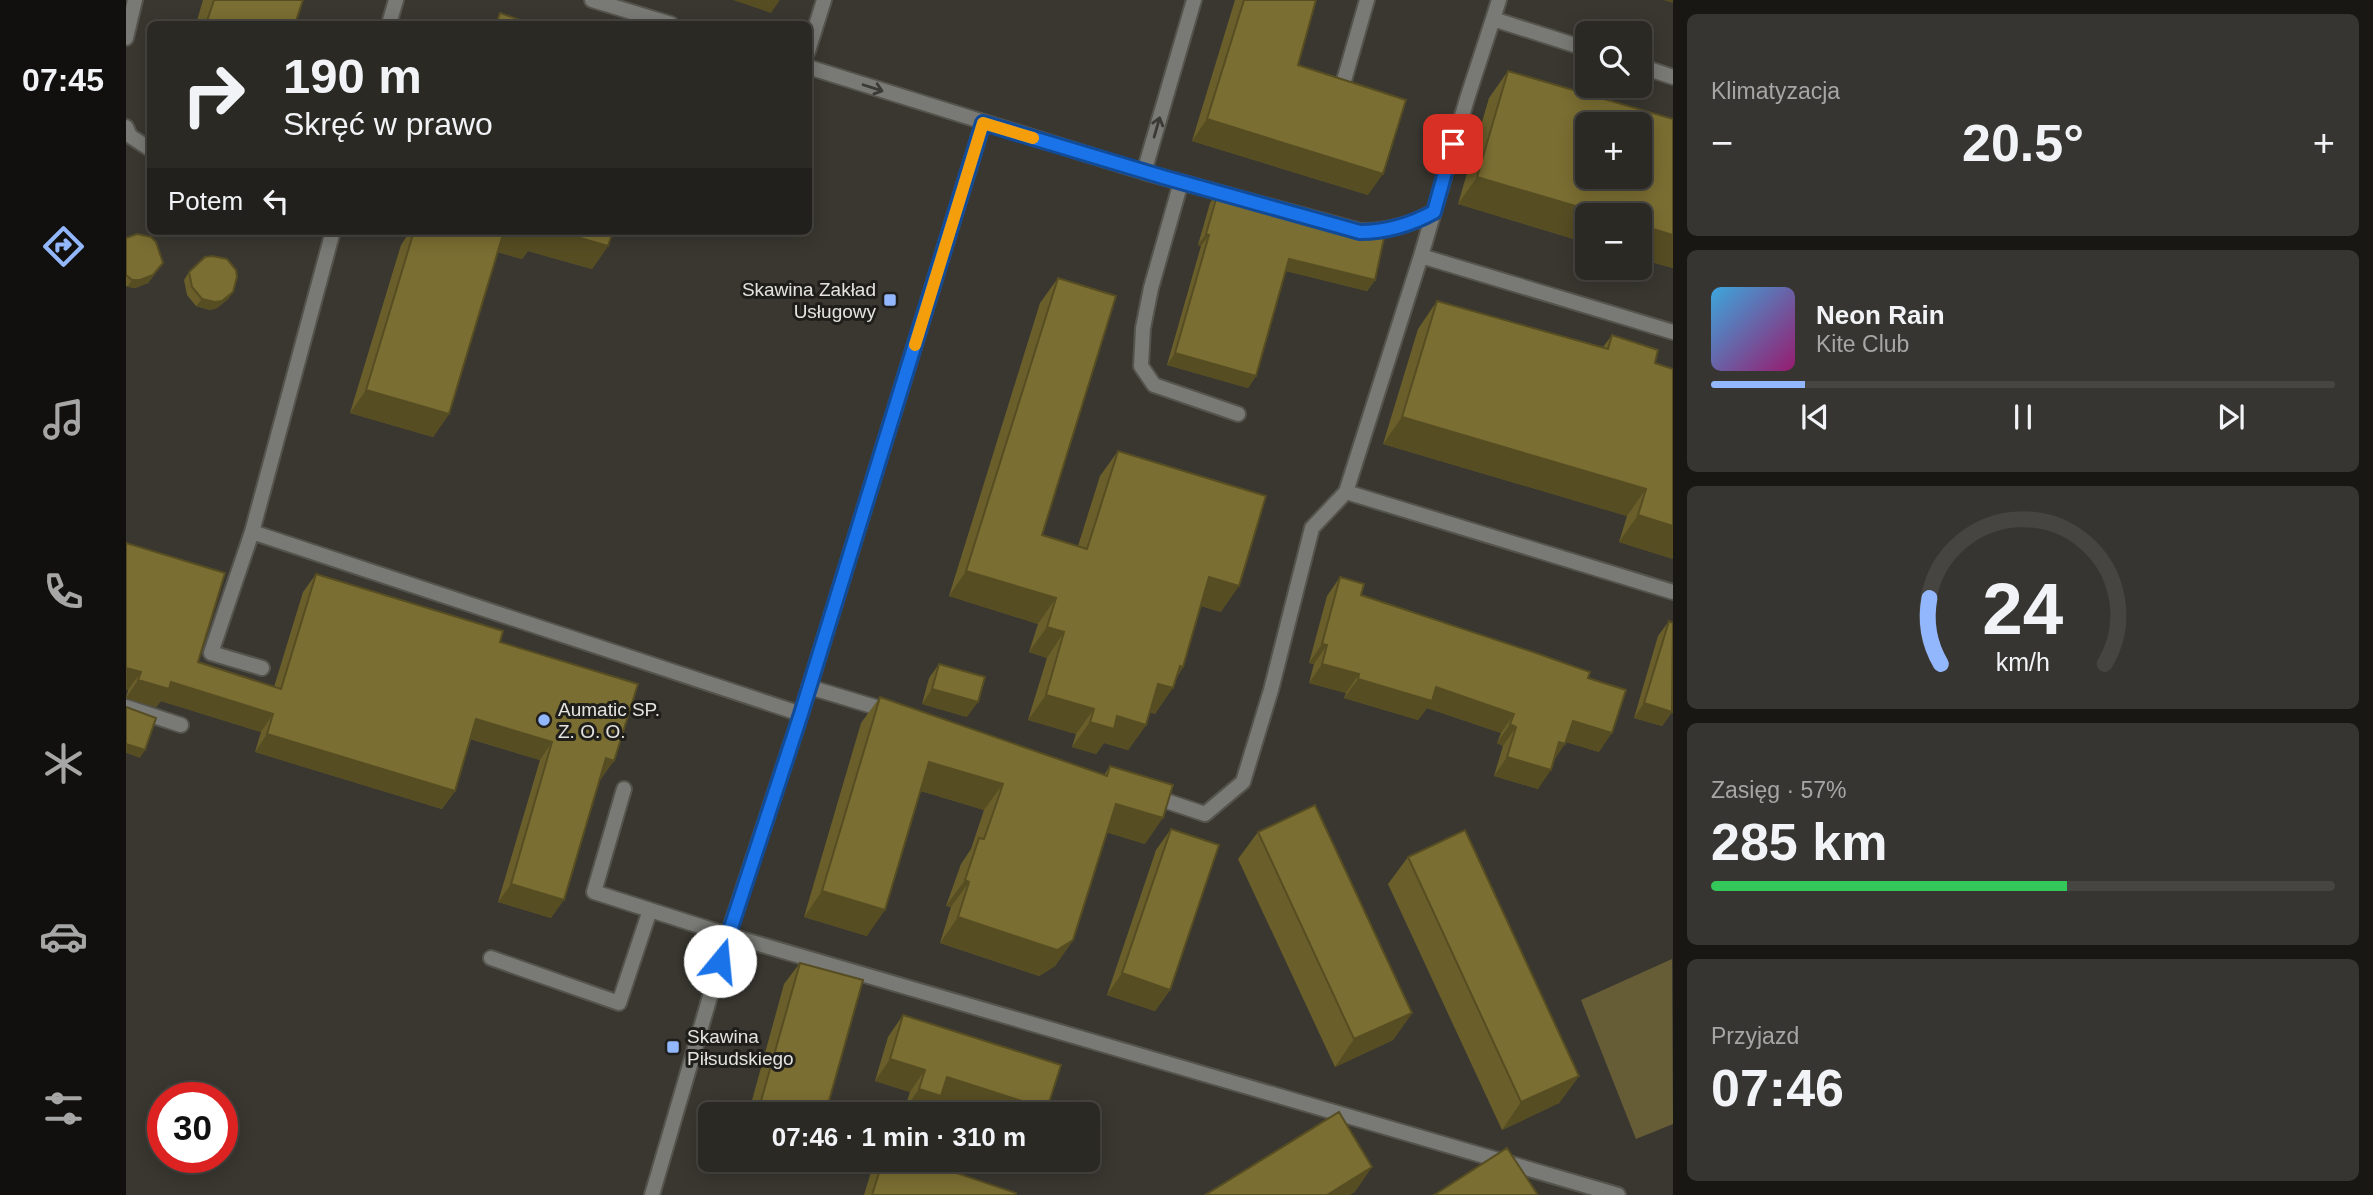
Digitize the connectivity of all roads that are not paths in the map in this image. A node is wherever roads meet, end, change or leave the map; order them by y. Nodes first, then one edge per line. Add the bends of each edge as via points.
1 (135, 0) edge
2 (396, 0) edge
3 (592, 0) edge
4 (824, 0) edge
5 (1194, 0) edge
6 (1367, 0) edge
7 (1499, 0) edge
8 (1493, 19) junction
9 (390, 21) edge
10 (661, 21) edge
11 (126, 38) edge
12 (812, 38) edge
13 (1575, 45) edge
14 (812, 68) edge
15 (1652, 70) edge
16 (1673, 77) edge
17 (1341, 91) edge
18 (983, 123) junction
19 (126, 127) edge
20 (147, 147) edge
21 (1144, 172) junction
22 (1181, 183) junction
23 (1434, 212) junction
24 (333, 235) edge
25 (1421, 256) junction
26 (1673, 332) edge
27 (1238, 414) dead end
28 (1346, 492) junction
29 (252, 532) junction
30 (1673, 592) edge
31 (262, 668) dead end
32 (809, 687) junction
33 (126, 707) edge
34 (801, 714) junction
35 (903, 715) edge
36 (181, 725) dead end
37 (624, 789) dead end
38 (1131, 789) edge
39 (650, 910) junction
40 (728, 935) junction
41 (491, 958) dead end
42 (652, 1195) edge
43 (1618, 1195) edge

1 - 11 street
2 - 9 street
3 - 10 street
4 - 12 street
21 -> 5 street
6 - 17 street
7 - 8 street
8 - 13 street
8 - 23 street
14 -> 18 street
15 - 16 street
18 - 21 street
18 - 32 street
19 - 20 street
21 - 22 street
22 - 23 street via 1360,232 1406,226
22 - 27 street via 1150,288 1141,366 1154,385
23 - 25 street
24 - 29 street
25 - 26 street
25 - 28 street
28 - 30 street
28 - 38 street via 1312,528 1271,690 1242,782 1205,814
29 - 31 street via 228,583 211,653
29 - 34 street
32 - 34 street
32 - 35 street
33 - 36 street
34 - 40 street
37 - 39 street via 594,892
39 - 40 street
39 - 41 street via 619,1003
40 - 42 street
40 - 43 street

